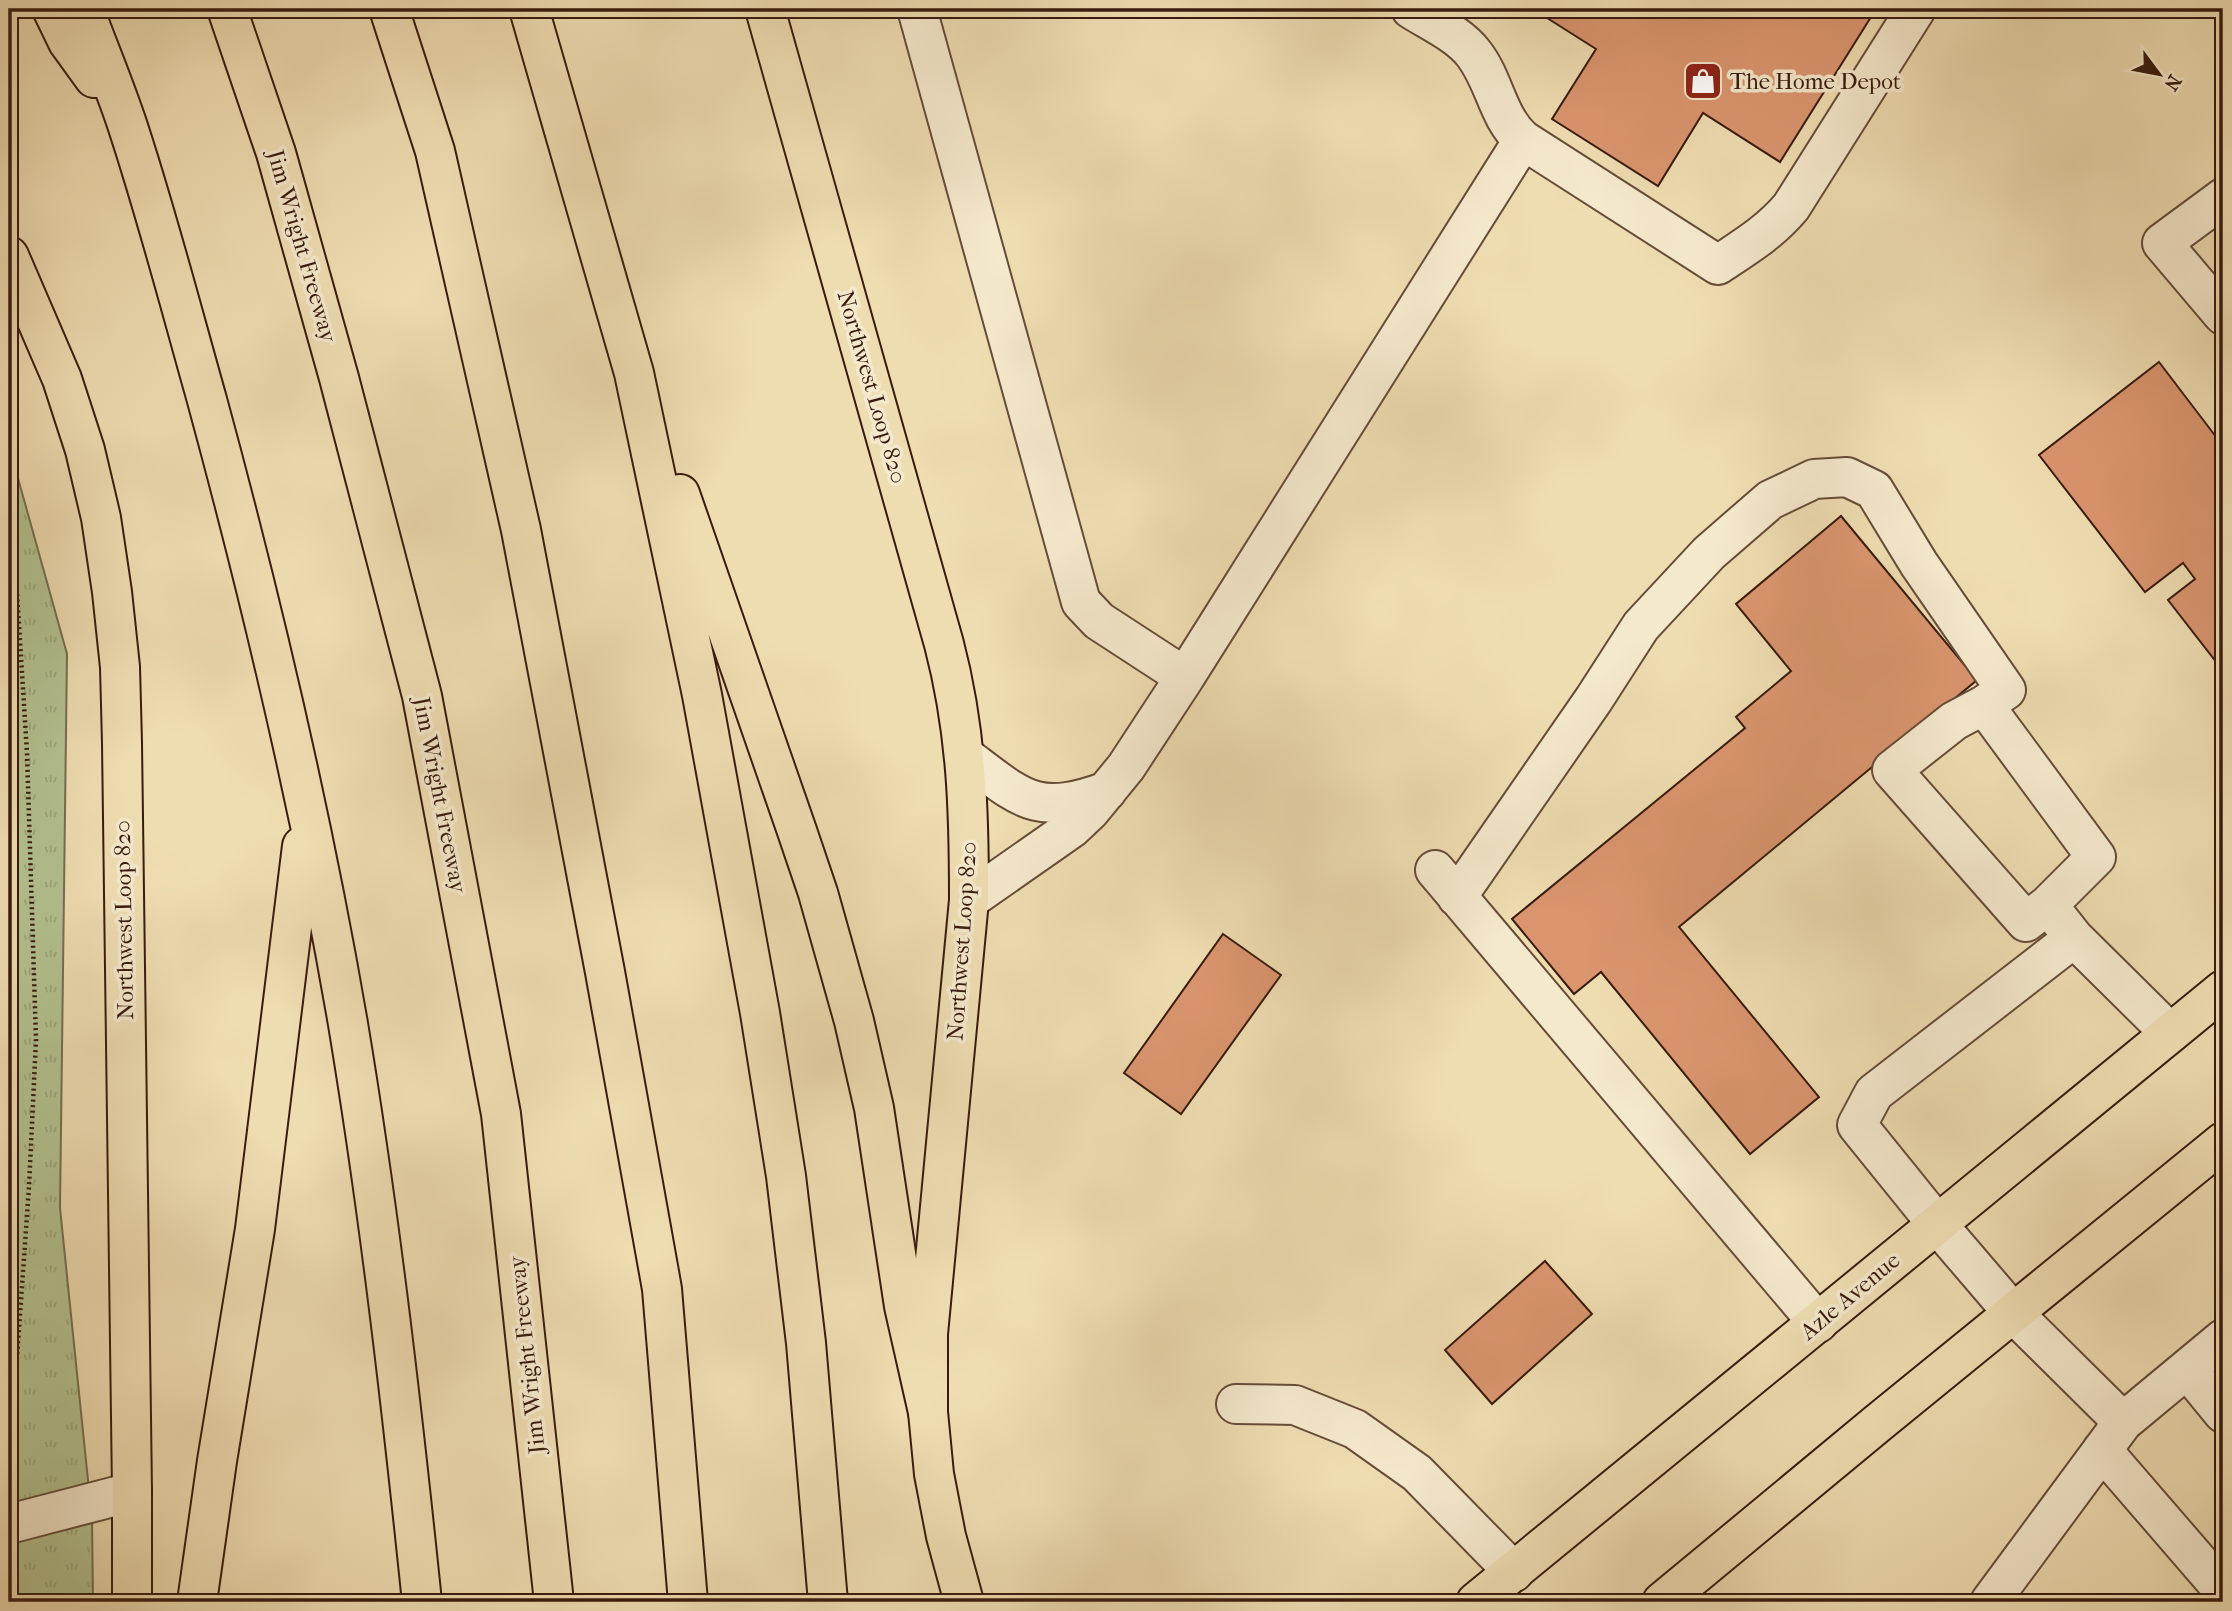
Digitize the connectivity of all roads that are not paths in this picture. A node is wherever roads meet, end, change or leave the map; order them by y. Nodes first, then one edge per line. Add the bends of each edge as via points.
1 (52, 9) edge
2 (84, 9) edge
3 (227, 9) edge
4 (389, 9) edge
5 (529, 9) edge
6 (765, 9) edge
7 (917, 9) edge
8 (1411, 9) edge
9 (1916, 9) edge
10 (127, 123) junction
11 (1523, 140) junction
12 (2223, 198) edge
13 (9, 256) edge
14 (2223, 315) edge
15 (634, 373) junction
16 (1185, 677) junction
17 (1984, 705) junction
18 (965, 757) junction
19 (1107, 791) junction
20 (306, 813) junction
21 (969, 900) junction
22 (2048, 905) junction
23 (2074, 938) junction
24 (2223, 989) edge
25 (2170, 1033) junction
26 (2223, 1142) edge
27 (1937, 1224) junction
28 (2014, 1314) junction
29 (1818, 1323) junction
30 (2223, 1339) edge
31 (2187, 1369) junction
32 (1236, 1404) dead end
33 (928, 1412) junction
34 (2223, 1413) edge
35 (2113, 1436) junction
36 (132, 1492) junction
37 (9, 1524) edge
38 (1514, 1572) junction
39 (2223, 1590) edge
40 (132, 1602) edge
41 (197, 1602) edge
42 (422, 1602) edge
43 (554, 1602) edge
44 (688, 1602) edge
45 (828, 1602) edge
46 (964, 1602) edge
47 (1476, 1602) edge
48 (1662, 1602) edge
49 (1990, 1602) edge

1 - 10 main road via 68,42
2 - 10 main road
3 - 43 main road, Jim Wright Freeway via 276,153 422,696 501,1114
4 - 44 main road via 435,150 518,516 606,972 662,1289
5 - 15 main road
6 - 18 main road, Northwest Loop 820 via 944,644
7 - 16 lane via 1081,601 1099,621
8 - 11 lane via 1474,53 1505,120
9 - 11 lane via 1791,207 1758,239 1718,265
10 - 20 main road via 246,544
11 - 16 lane
12 - 14 lane via 2162,243
13 - 36 main road, Northwest Loop 820 via 62,379 85,450 114,605 122,743
15 - 33 main road via 662,439 835,955 874,1108 904,1306
15 - 45 main road via 702,695 786,1176 806,1343
16 - 19 lane
17 - 22 lane via 2096,857
17 - 22 lane via 1954,721 1892,770 2026,922
17 - 29 lane via 2006,690 1874,490 1847,477 1814,479 1770,500 1709,553 1641,625 1594,699 1446,883
18 - 19 lane via 1009,789 1042,804 1077,802
18 - 21 main road, Northwest Loop 820
19 - 21 lane via 1072,828
20 - 41 main road via 255,1229
20 - 42 main road via 373,1181
21 - 33 main road, Northwest Loop 820 via 928,1334
22 - 23 lane
23 - 25 lane
23 - 27 lane via 1874,1093 1857,1125
24 - 25 main road, Azle Avenue
25 - 27 main road, Azle Avenue
26 - 28 main road
27 - 28 lane
27 - 29 main road, Azle Avenue
28 - 35 lane
28 - 48 main road
29 - 38 main road, Azle Avenue
30 - 31 lane
31 - 34 lane
31 - 35 lane
32 - 38 lane via 1295,1405 1355,1429 1417,1473
33 - 46 main road, Northwest Loop 820 via 934,1474
35 - 39 lane
35 - 49 lane
36 - 37 lane
36 - 40 main road, Northwest Loop 820
38 - 47 main road, Azle Avenue

